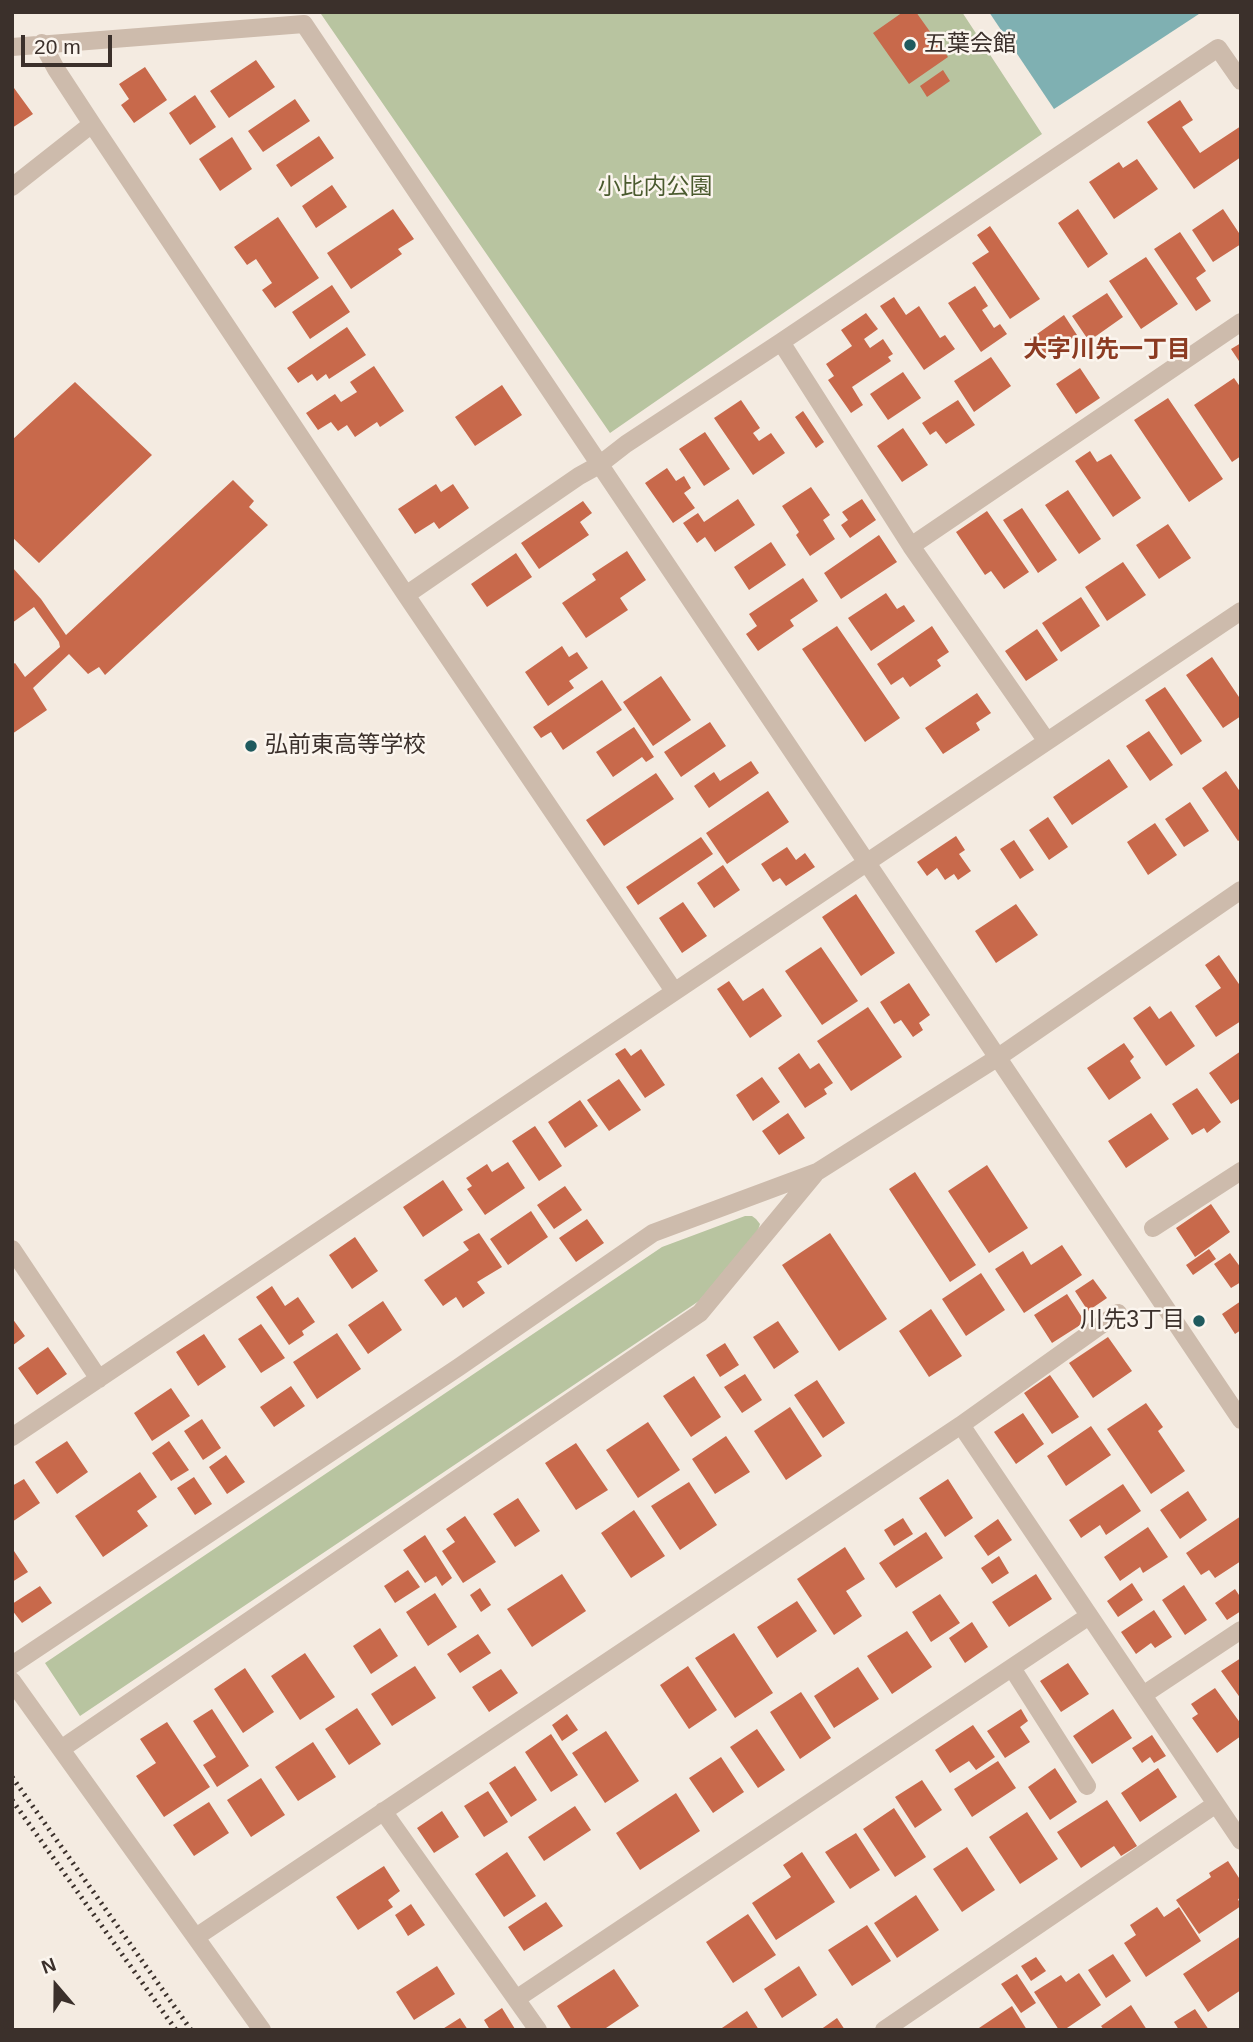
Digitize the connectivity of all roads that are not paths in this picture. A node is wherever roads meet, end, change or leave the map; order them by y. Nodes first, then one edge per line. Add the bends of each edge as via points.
1 (43, 43) junction
2 (12, 47) edge
3 (1241, 82) edge
4 (92, 124) junction
5 (12, 187) edge
6 (1241, 322) edge
7 (780, 342) junction
8 (599, 465) junction
9 (911, 546) junction
10 (406, 595) junction
11 (1241, 611) edge
12 (1046, 740) junction
13 (866, 862) junction
14 (1241, 890) edge
15 (674, 991) junction
16 (997, 1058) junction
17 (1241, 1171) edge
18 (817, 1172) junction
19 (1153, 1228) dead end
20 (12, 1250) edge
21 (1118, 1313) dead end
22 (99, 1379) junction
23 (1241, 1420) edge
24 (961, 1424) junction
25 (12, 1437) edge
26 (1089, 1616) junction
27 (1241, 1630) edge
28 (12, 1665) edge
29 (1012, 1668) junction
30 (12, 1681) edge
31 (1143, 1695) junction
32 (61, 1749) junction
33 (1087, 1786) dead end
34 (1216, 1804) junction
35 (383, 1811) junction
36 (1241, 1841) edge
37 (196, 1937) junction
38 (516, 1999) junction
39 (262, 2030) edge
40 (538, 2030) edge
41 (884, 2030) edge

1 - 2 street
1 - 4 street
1 - 8 street via 304,24
3 - 7 street via 1217,48
4 - 5 street
4 - 10 street
6 - 9 street
7 - 8 street
7 - 9 street
8 - 10 street
8 - 13 street
9 - 12 street
10 - 15 street
11 - 12 street
12 - 13 street
13 - 15 street
13 - 16 street
14 - 16 street
15 - 22 street
16 - 18 street
16 - 23 street
17 - 19 street
18 - 28 street via 653,1233
18 - 32 street via 700,1313
20 - 22 street
21 - 24 street
22 - 25 street
24 - 26 street
24 - 35 street
26 - 29 street
26 - 31 street
27 - 31 street
29 - 33 street
29 - 38 street
30 - 32 street
31 - 34 street
32 - 37 street
34 - 36 street
34 - 41 street
35 - 37 street
35 - 38 street
37 - 39 street
38 - 40 street

